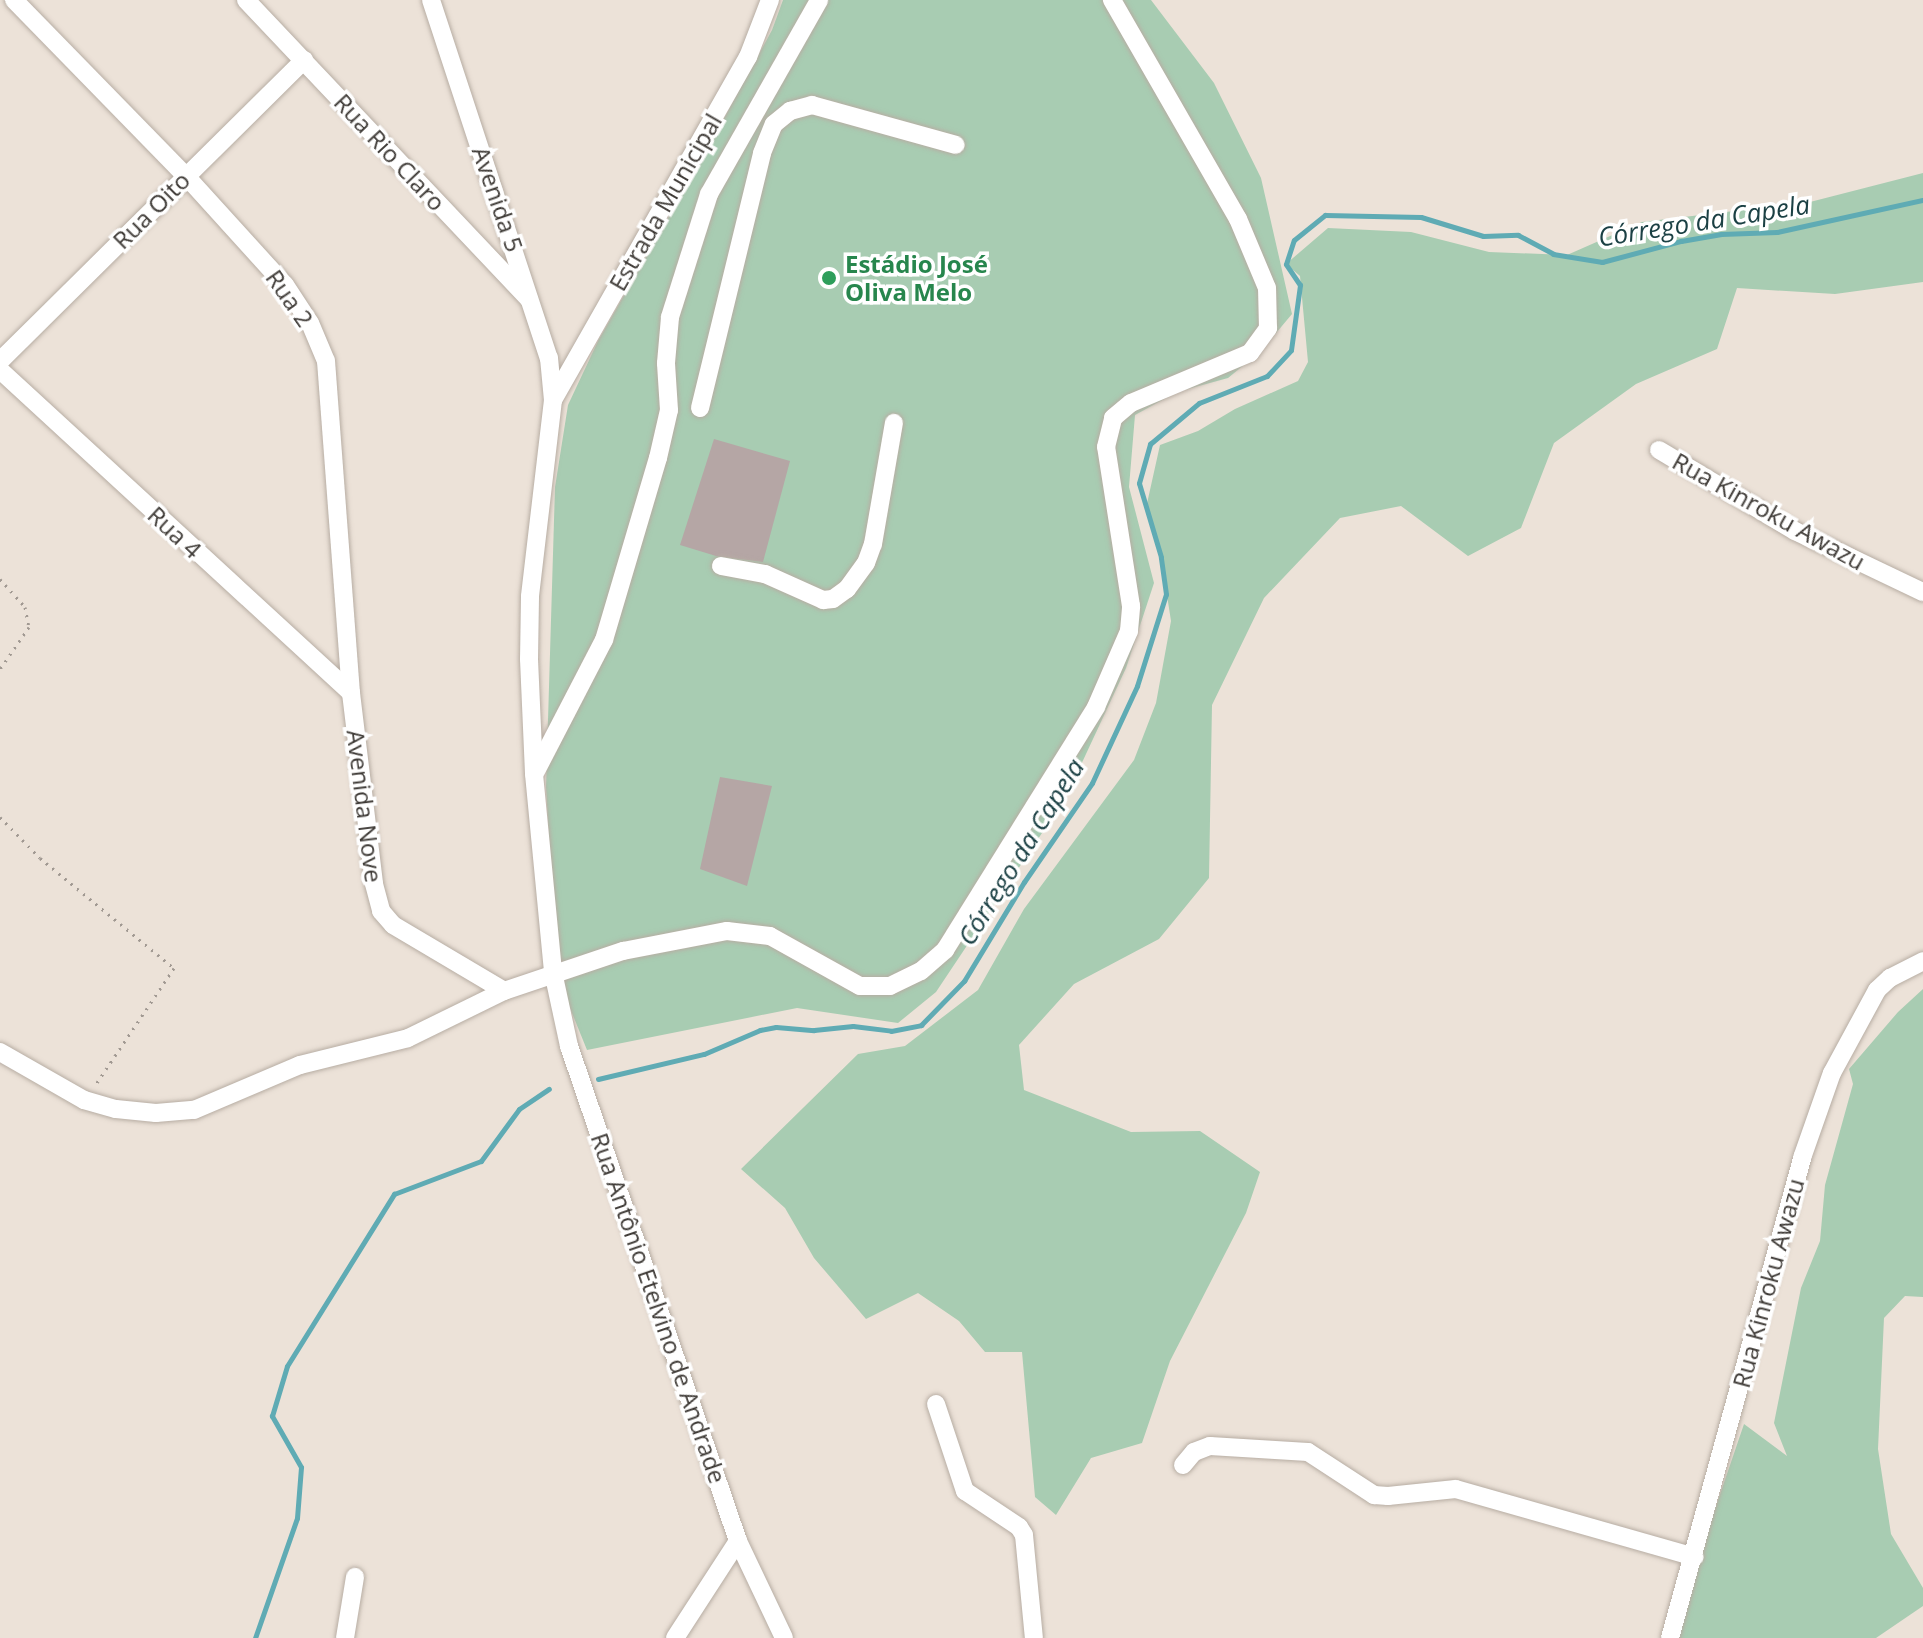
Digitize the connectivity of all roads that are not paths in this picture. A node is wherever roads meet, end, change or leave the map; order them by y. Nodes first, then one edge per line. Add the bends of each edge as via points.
1 (14, 0) edge
2 (246, 0) edge
3 (431, 0) edge
4 (770, 0) edge
5 (819, 0) edge
6 (1112, 0) edge
7 (304, 60) junction
8 (956, 145) dead end
9 (186, 176) junction
10 (533, 304) junction
11 (0, 361) edge
12 (0, 370) edge
13 (553, 400) junction
14 (700, 408) dead end
15 (894, 423) dead end
16 (1659, 450) dead end
17 (721, 566) dead end
18 (1923, 592) edge
19 (351, 693) junction
20 (534, 774) junction
21 (1923, 961) edge
22 (553, 972) junction
23 (504, 991) junction
24 (0, 1052) edge
25 (936, 1404) dead end
26 (1183, 1465) dead end
27 (738, 1541) junction
28 (1694, 1557) junction
29 (355, 1577) dead end
30 (345, 1638) edge
31 (675, 1638) edge
32 (784, 1638) edge
33 (1034, 1638) edge
34 (1670, 1638) edge

1 - 9 street, Rua 2
2 - 7 street, Rua Rio Claro
3 - 10 street, Avenida 5
4 - 13 street, Estrada Municipal via 748,57
5 - 20 street via 709,194 670,317 669,410 661,446 604,640
6 - 22 street via 1238,219 1267,288 1268,328 1250,353 1131,403 1113,418 1106,447 1131,606 1129,631 1096,707 945,950 921,971 890,986 860,986 770,936 727,931 623,951
7 - 9 street, Rua Oito
7 - 10 street, Rua Rio Claro
8 - 14 street via 812,105 790,111 774,124 762,153
9 - 11 street, Rua Oito
9 - 19 street, Rua 2 via 285,285 326,361
10 - 13 street, Avenida 5 via 549,358
12 - 19 street, Rua 4
13 - 20 street, Rua Antônio Etelvino de Andrade via 530,597
15 - 17 street via 873,544 847,589 823,600 765,574
16 - 18 street, Rua Kinroku Awazu via 1795,531
19 - 23 street, Avenida Nove via 381,911 393,925
20 - 22 street, Rua Antônio Etelvino de Andrade
21 - 28 street, Rua Kinroku Awazu via 1877,990 1832,1073 1802,1158
22 - 23 street
22 - 27 street, Rua Antônio Etelvino de Andrade via 569,1046
23 - 24 street via 408,1038 300,1065 194,1110 143,1112 84,1100
25 - 33 street via 965,1491 1024,1535
26 - 28 street via 1194,1452 1210,1446 1308,1452 1374,1495 1456,1489
27 - 31 street
27 - 32 street, Rua Antônio Etelvino de Andrade
28 - 34 street, Rua Kinroku Awazu
29 - 30 street

